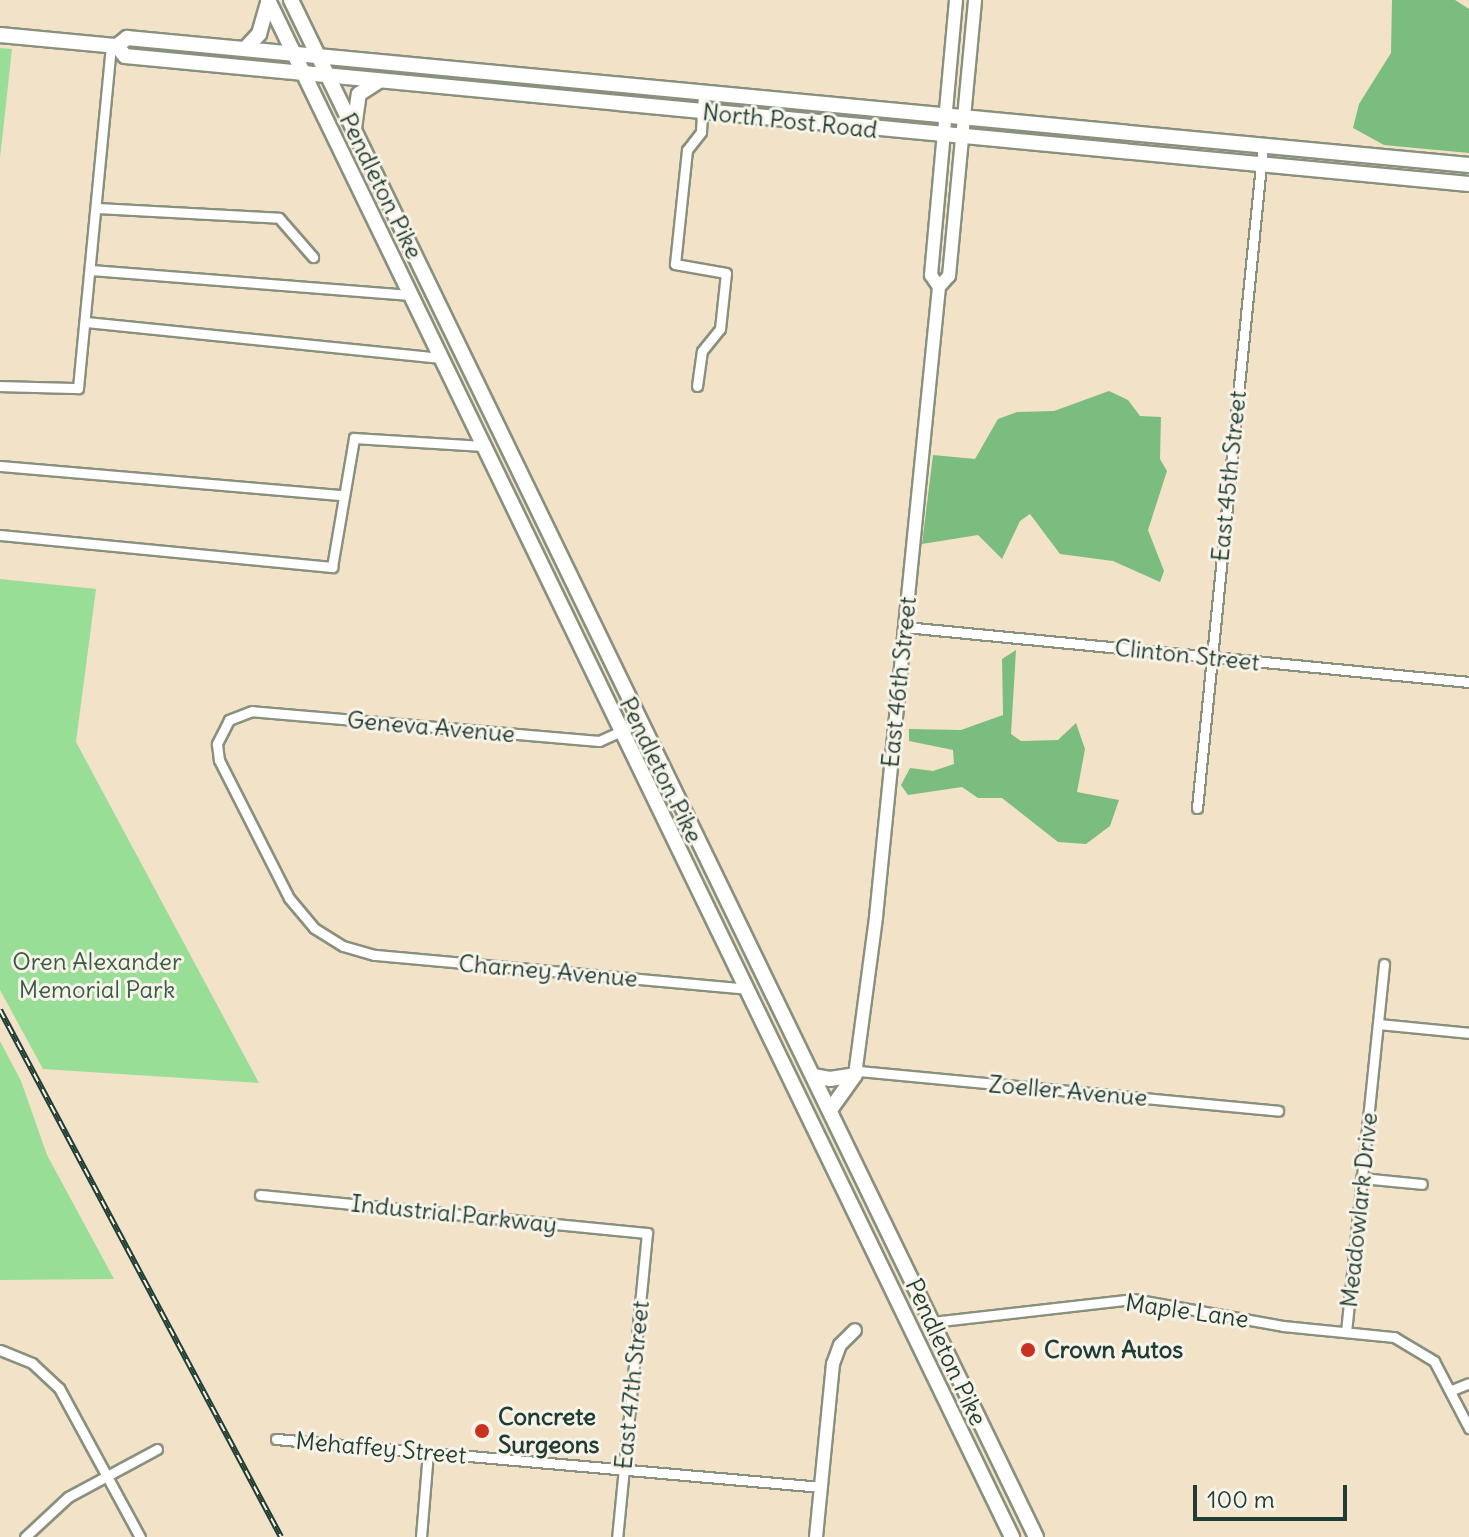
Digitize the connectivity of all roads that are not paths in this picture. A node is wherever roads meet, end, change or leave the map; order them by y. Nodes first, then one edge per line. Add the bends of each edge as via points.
1 (291, 0) edge
2 (956, 0) edge
3 (975, 0) edge
4 (268, 1) edge
5 (0, 35) edge
6 (114, 46) junction
7 (245, 49) junction
8 (291, 53) junction
9 (317, 56) junction
10 (301, 74) junction
11 (327, 76) junction
12 (379, 81) junction
13 (703, 93) junction
14 (703, 112) junction
15 (946, 116) junction
16 (965, 118) junction
17 (354, 132) junction
18 (944, 135) junction
19 (963, 137) junction
20 (1263, 145) junction
21 (1261, 165) junction
22 (1469, 165) edge
23 (1469, 184) edge
24 (97, 208) junction
25 (313, 257) dead end
26 (91, 270) junction
27 (939, 287) junction
28 (410, 295) junction
29 (86, 322) junction
30 (441, 358) junction
31 (0, 386) edge
32 (697, 386) dead end
33 (483, 446) junction
34 (0, 466) edge
35 (341, 495) junction
36 (0, 535) edge
37 (905, 627) junction
38 (1211, 658) junction
39 (1469, 682) edge
40 (639, 723) junction
41 (224, 726) joint
42 (621, 732) junction
43 (1197, 808) dead end
44 (1384, 964) dead end
45 (747, 989) junction
46 (1378, 1024) junction
47 (1469, 1033) edge
48 (856, 1073) junction
49 (813, 1076) junction
50 (830, 1110) junction
51 (1278, 1111) dead end
52 (1361, 1178) junction
53 (1422, 1184) dead end
54 (260, 1195) dead end
55 (647, 1233) joint
56 (932, 1322) junction
57 (855, 1330) dead end
58 (1346, 1332) junction
59 (0, 1350) edge
60 (1469, 1383) edge
61 (1452, 1390) junction
62 (1469, 1428) edge
63 (276, 1439) dead end
64 (157, 1449) dead end
65 (428, 1452) junction
66 (624, 1469) junction
67 (108, 1476) junction
68 (821, 1487) junction
69 (25, 1537) edge
70 (140, 1537) edge
71 (421, 1537) edge
72 (617, 1537) edge
73 (816, 1537) edge
74 (1012, 1537) edge
75 (1036, 1537) edge

1 - 9 main road, Pendleton Pike
2 - 15 street, East 46th Street
3 - 16 street, East 46th Street
4 - 7 main road via 259,34
4 - 8 main road, Pendleton Pike
5 - 6 main road, North Post Road
6 - 7 main road, North Post Road via 127,38
6 - 10 main road, North Post Road via 125,56
6 - 24 street
7 - 8 main road, North Post Road
8 - 9 main road, North Post Road
8 - 10 main road, Pendleton Pike
9 - 11 main road, Pendleton Pike
9 - 13 main road, North Post Road
10 - 11 main road, North Post Road
10 - 28 main road, Pendleton Pike
11 - 12 main road, North Post Road
11 - 17 main road, Pendleton Pike
12 - 14 main road, North Post Road
12 - 17 main road via 359,94
13 - 14 street
13 - 15 main road, North Post Road
14 - 18 main road, North Post Road
14 - 32 street via 697,142 687,150 675,264 726,273 720,329 702,351
15 - 16 main road, North Post Road
15 - 18 street, East 46th Street
16 - 19 street, East 46th Street
16 - 20 main road, North Post Road
17 - 40 main road, Pendleton Pike
18 - 19 main road, North Post Road
18 - 27 street, East 46th Street via 931,275
19 - 21 main road, North Post Road
19 - 27 street, East 46th Street via 949,276
20 - 21 street, East 45th Street
20 - 22 main road, North Post Road
21 - 23 main road, North Post Road
21 - 38 street, East 45th Street
24 - 25 street via 279,218
24 - 26 street
26 - 28 street
26 - 29 street
27 - 37 street, East 46th Street
28 - 30 main road, Pendleton Pike
29 - 30 street
29 - 31 street via 78,388
30 - 33 main road, Pendleton Pike
33 - 35 street via 354,438
33 - 42 main road, Pendleton Pike
34 - 35 street
35 - 36 street via 332,567
37 - 38 street, Clinton Street
37 - 48 street, East 46th Street
38 - 39 street, Clinton Street
38 - 43 street, East 45th Street
40 - 42 street, Geneva Avenue
40 - 49 main road, Pendleton Pike
41 - 42 street, Geneva Avenue via 238,714 256,711 599,741
41 - 45 street, Charney Avenue via 217,744 219,760 287,894 314,928 350,949
42 - 45 main road, Pendleton Pike
44 - 46 street, Meadowlark Drive
45 - 74 main road, Pendleton Pike
46 - 47 street
46 - 52 street, Meadowlark Drive
48 - 49 main road via 830,1079
48 - 50 main road
48 - 51 street, Zoeller Avenue
49 - 50 main road, Pendleton Pike
50 - 56 main road, Pendleton Pike
52 - 53 street
52 - 58 street, Meadowlark Drive
54 - 55 street, Industrial Parkway
55 - 66 street, East 47th Street
56 - 58 street, Maple Lane via 1133,1299
56 - 75 main road, Pendleton Pike
57 - 68 street via 840,1345 833,1364
58 - 61 street, Meadowlark Drive via 1394,1337 1416,1346 1434,1361
59 - 67 street via 32,1363 59,1388
60 - 61 street
61 - 62 street, Meadowlark Drive
63 - 65 street, Mehaffey Street
64 - 67 street
65 - 66 street, Mehaffey Street
65 - 71 street
66 - 68 street, Mehaffey Street
66 - 72 street, East 47th Street
67 - 69 street via 52,1508
67 - 70 street
68 - 73 street

